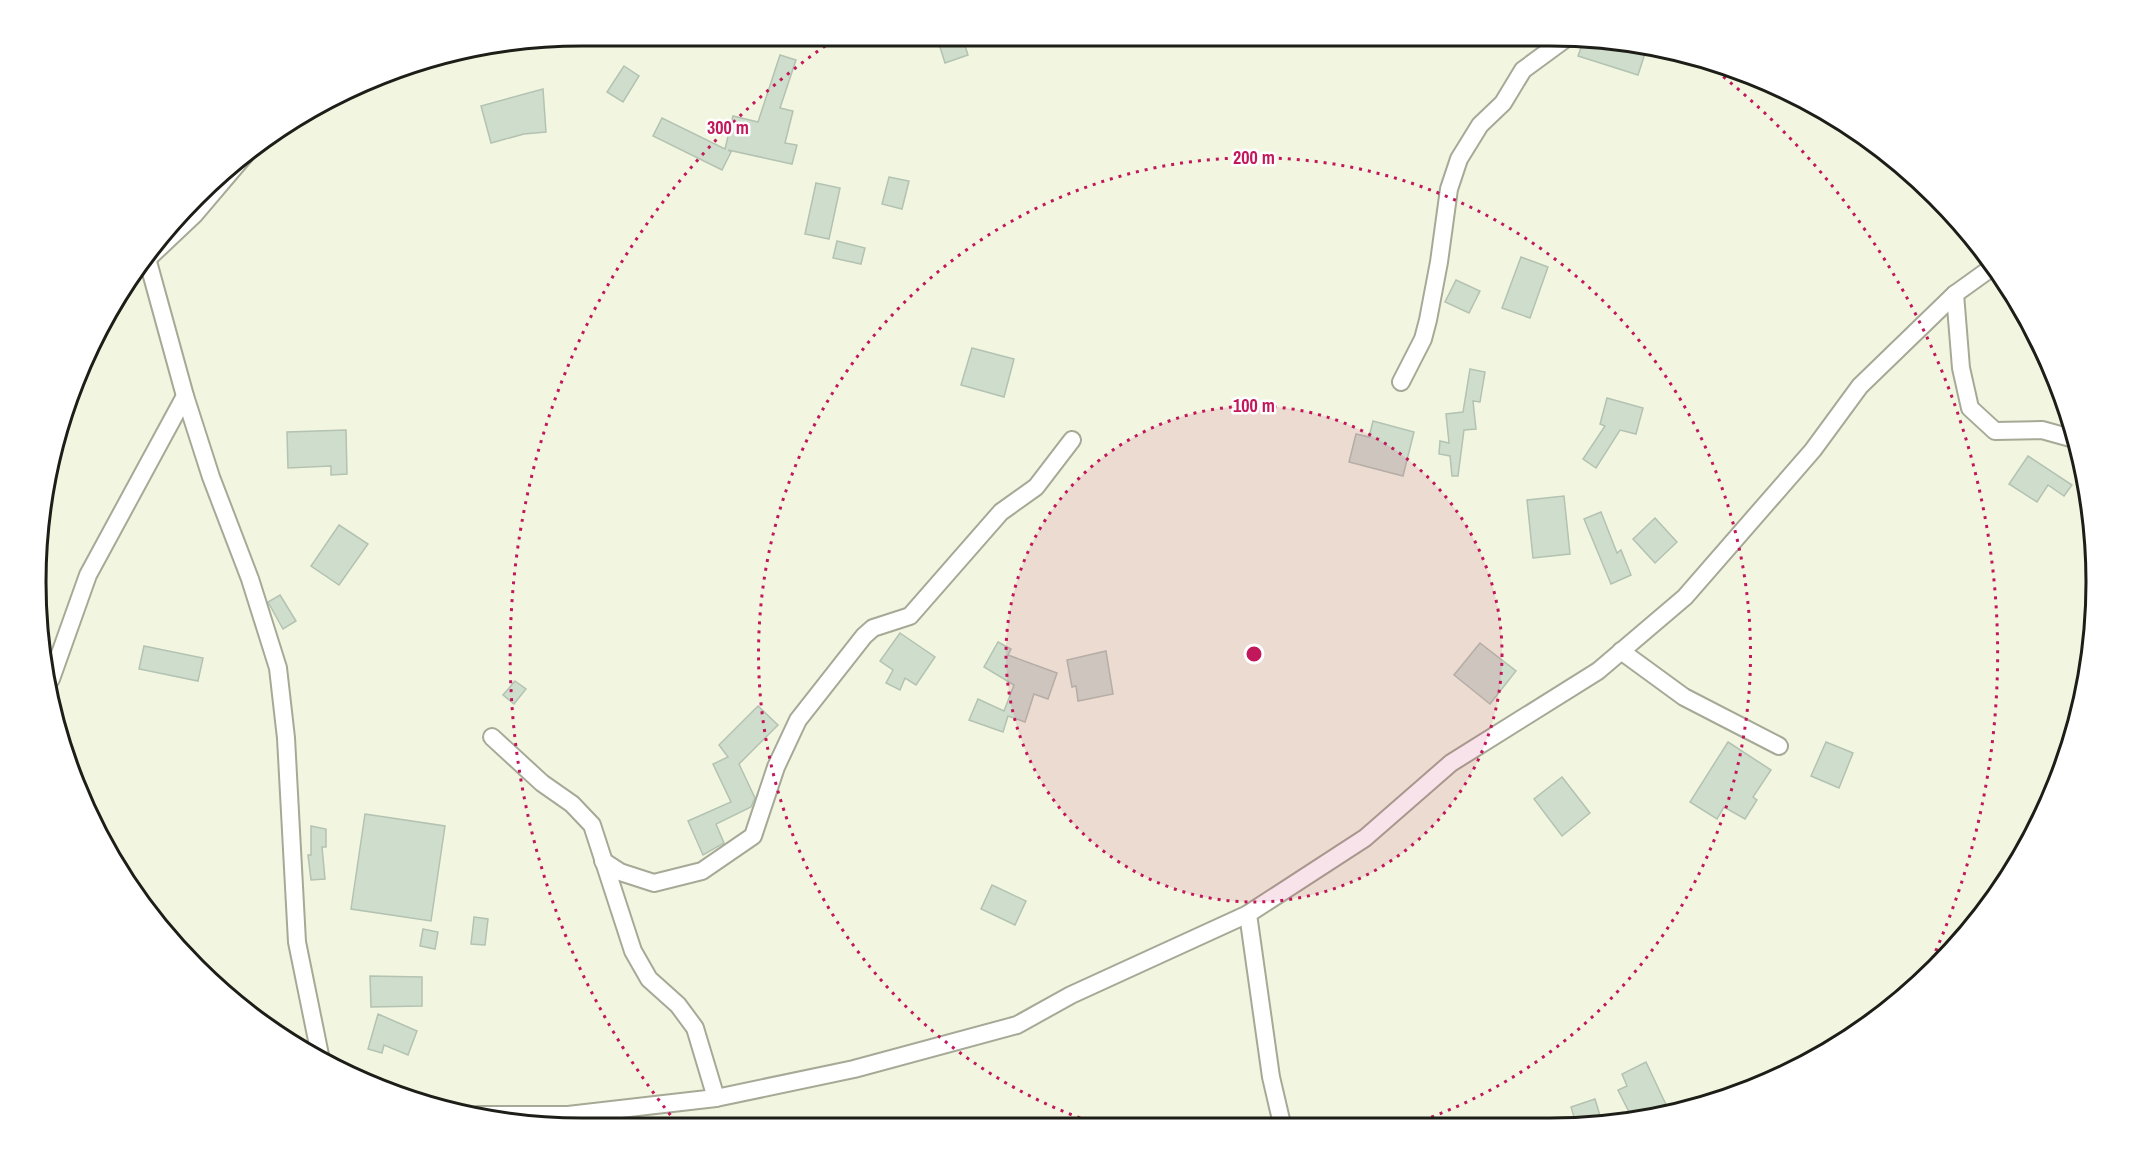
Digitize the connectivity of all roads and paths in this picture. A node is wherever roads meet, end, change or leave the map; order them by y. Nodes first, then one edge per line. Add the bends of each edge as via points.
1 (1555, 46) edge
2 (208, 198) edge
3 (178, 231) edge
4 (147, 270) edge
5 (1987, 271) edge
6 (1955, 294) junction
7 (1401, 382) dead end
8 (185, 396) junction
9 (2066, 437) edge
10 (1072, 440) dead end
11 (1621, 651) junction
12 (54, 670) edge
13 (492, 737) dead end
14 (1779, 746) dead end
15 (603, 861) junction
16 (1248, 914) junction
17 (319, 1048) edge
18 (716, 1098) junction
19 (535, 1115) edge
20 (1281, 1118) edge

1 - 7 street via 1524,69 1503,102 1480,124 1459,159 1449,189 1428,320 1423,339
2 - 3 street
4 - 8 street
5 - 6 street
6 - 9 street via 1961,368 1970,408 1995,431 2042,430
6 - 11 street via 1860,386 1813,450 1684,597
8 - 12 street via 88,575
8 - 17 street via 278,668 287,750 297,942
10 - 15 street via 1036,487 1001,512 909,616 873,628 864,636 798,720 776,767 753,836 702,871 654,883 620,872
11 - 14 street via 1684,697
11 - 16 street via 1598,671 1451,763 1365,838
13 - 15 street via 592,825
15 - 18 street via 633,951 649,979 678,1005 695,1028
16 - 18 street via 1071,995 1017,1025 854,1069
16 - 20 street via 1271,1077
18 - 19 street via 568,1115

